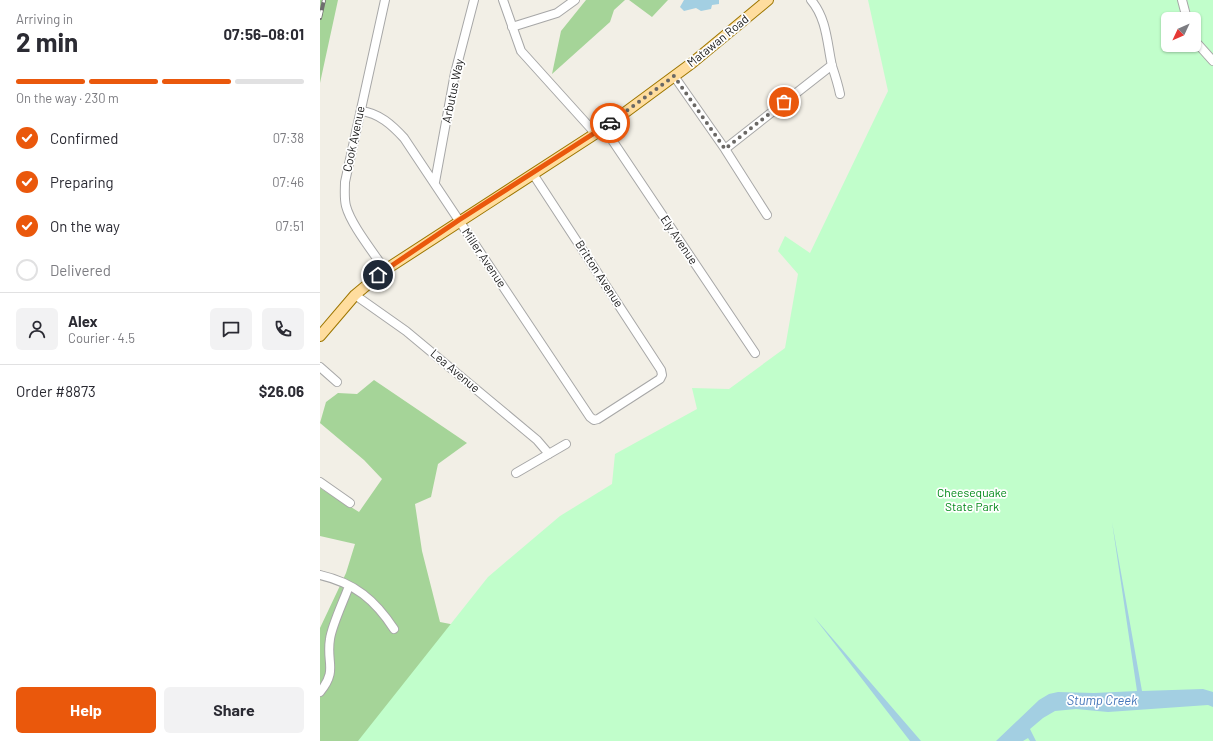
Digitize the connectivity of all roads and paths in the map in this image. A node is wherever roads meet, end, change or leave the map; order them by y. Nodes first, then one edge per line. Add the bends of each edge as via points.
1 (385, 0) edge
2 (474, 0) edge
3 (503, 0) edge
4 (575, 0) edge
5 (768, 0) edge
6 (811, 0) edge
7 (1182, 0) edge
8 (1185, 12) edge
9 (512, 27) junction
10 (1201, 48) edge
11 (1213, 61) edge
12 (832, 65) junction
13 (674, 76) junction
14 (840, 94) dead end
15 (361, 110) junction
16 (599, 130) junction
17 (725, 149) junction
18 (533, 174) junction
19 (435, 182) junction
20 (767, 215) dead end
21 (459, 220) junction
22 (385, 270) junction
23 (355, 295) junction
24 (320, 336) edge
25 (755, 352) dead end
26 (320, 367) edge
27 (337, 382) dead end
28 (594, 420) joint
29 (566, 444) dead end
30 (549, 454) junction
31 (516, 473) dead end
32 (320, 482) edge
33 (350, 503) dead end
34 (320, 575) edge
35 (349, 586) junction
36 (394, 630) dead end
37 (320, 692) edge

1 - 15 street, Cook Avenue
2 - 19 street, Arbutus Way via 455,73
3 - 9 street, Ely Avenue
4 - 9 street via 557,13
5 - 13 main road, Matawan Road
6 - 12 street via 826,28
7 - 8 street
9 - 16 street, Ely Avenue via 521,51
10 - 11 street
12 - 14 street
12 - 17 street
13 - 16 main road, Matawan Road
13 - 17 street
15 - 19 street, Miller Avenue via 378,116 398,131
15 - 22 street, Cook Avenue via 344,194 347,208 355,223
16 - 18 main road, Matawan Road
16 - 25 street, Ely Avenue
17 - 20 street
18 - 21 main road, Matawan Road
18 - 28 street, Britton Avenue via 662,370 660,379 598,420
19 - 21 street, Miller Avenue
21 - 22 main road, Matawan Road
21 - 28 street, Miller Avenue
22 - 23 main road, Matawan Road
23 - 24 main road, Matawan Road
23 - 30 street, Lea Avenue via 406,331 537,440
26 - 27 street
29 - 30 street
30 - 31 street
32 - 33 street
34 - 35 street
35 - 36 street via 360,590 371,600
35 - 37 street via 330,638 331,670 328,682

